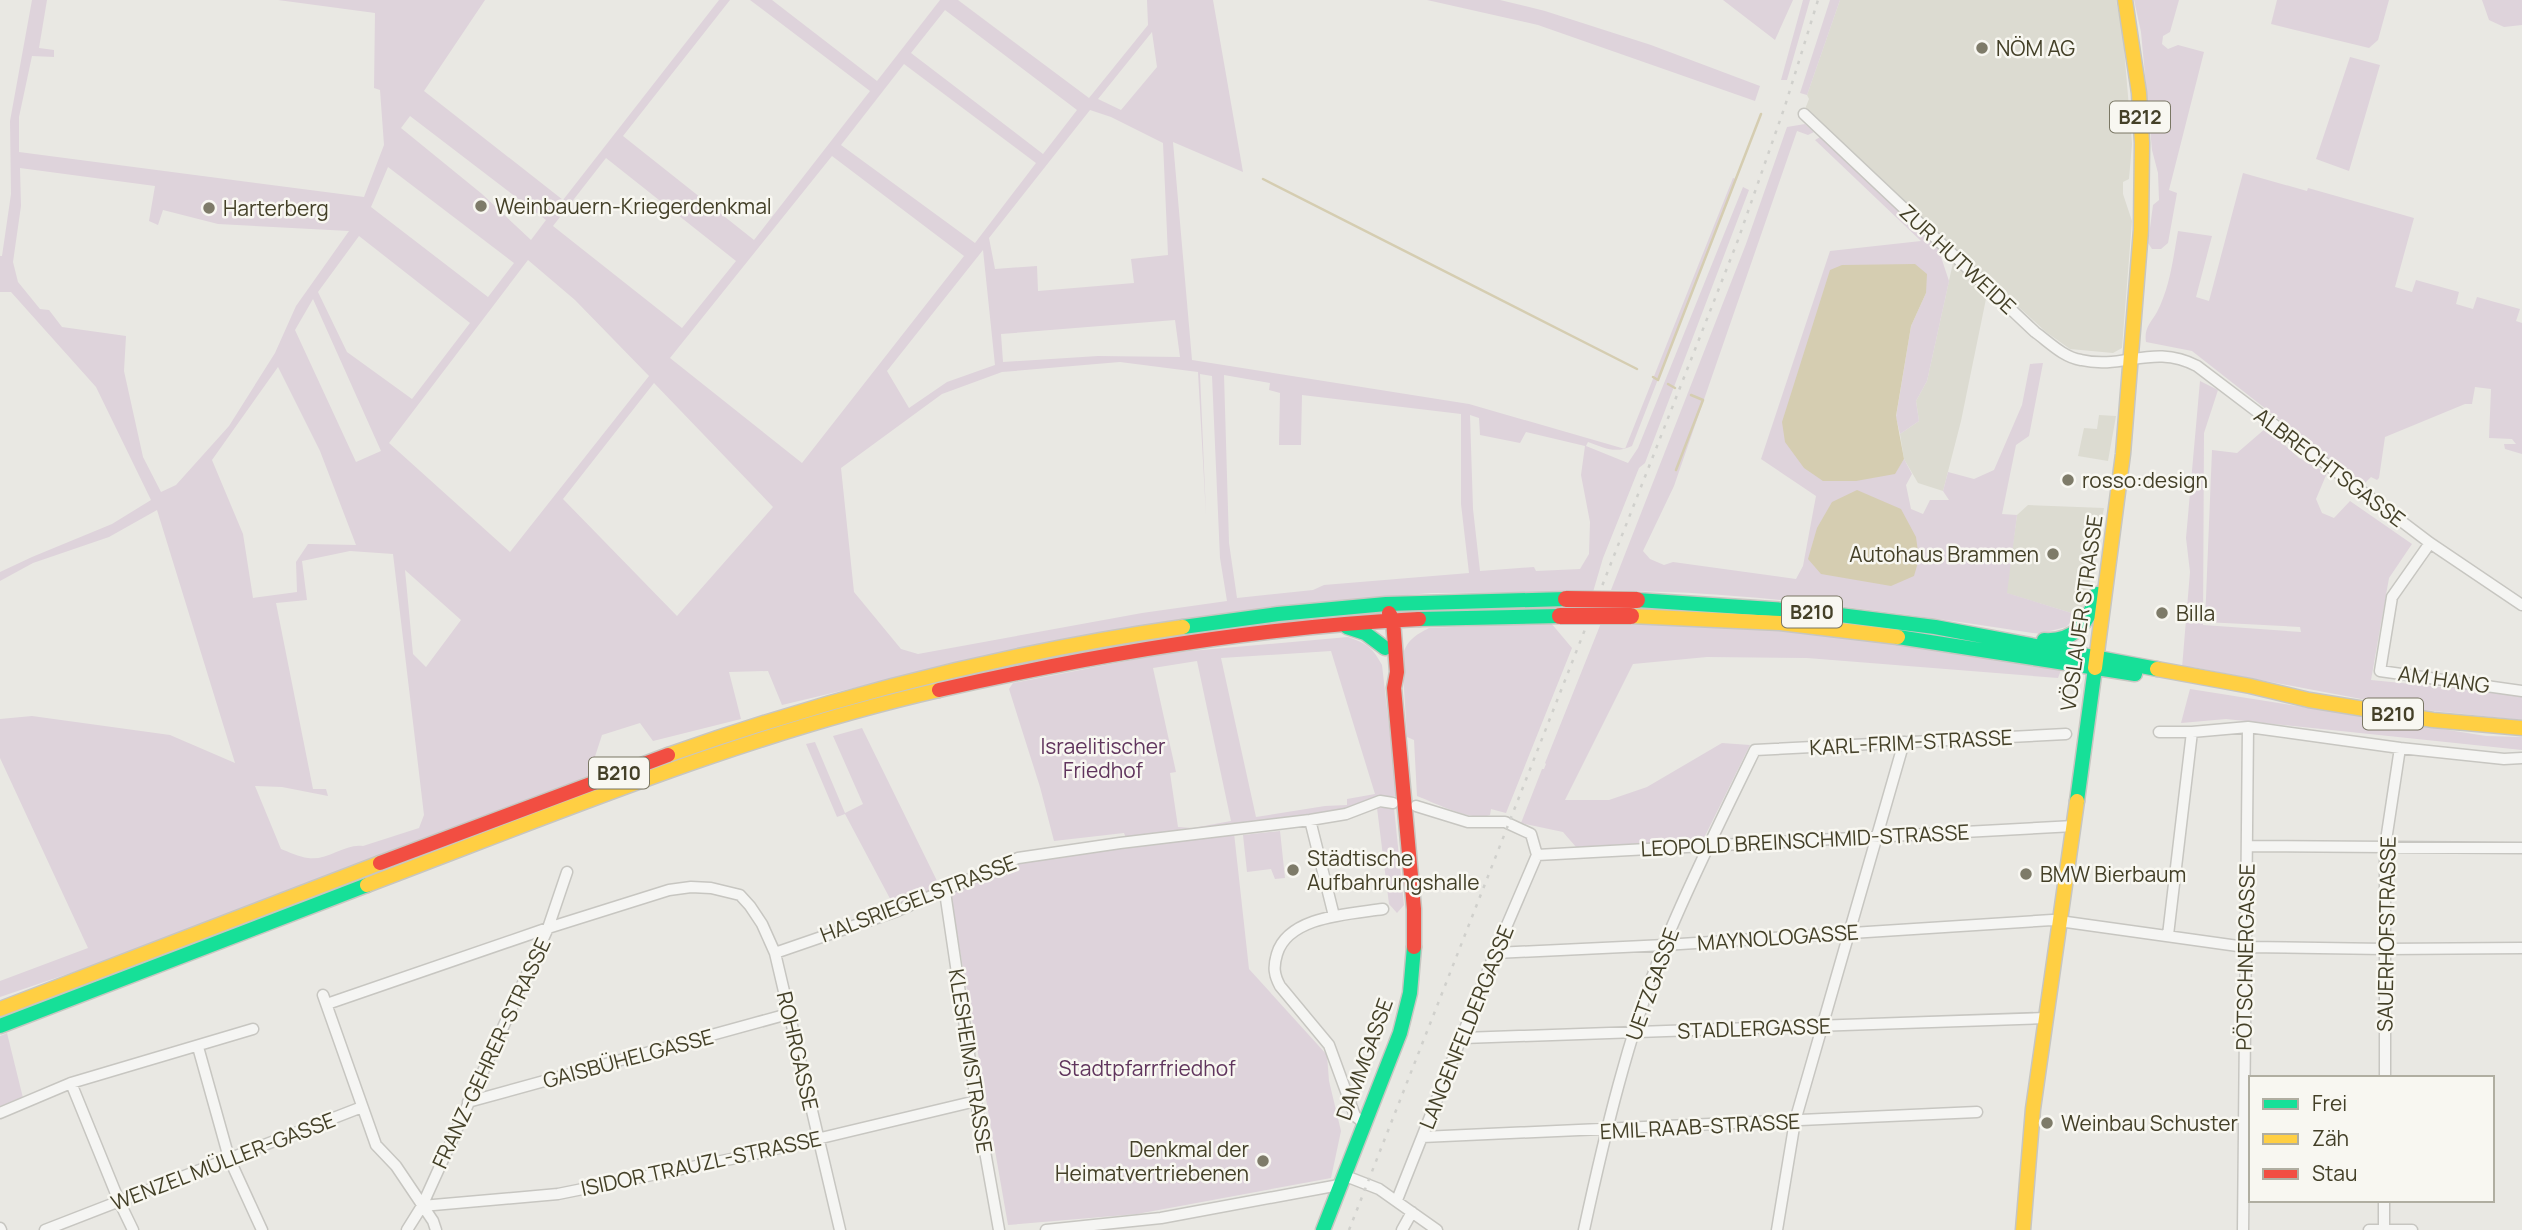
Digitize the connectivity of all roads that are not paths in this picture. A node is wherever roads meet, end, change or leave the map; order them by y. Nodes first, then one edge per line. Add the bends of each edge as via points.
1 (2125, 0) edge
2 (1804, 114) dead end
3 (2130, 359) junction
4 (2430, 543) junction
5 (2109, 567) junction
6 (2522, 605) edge
7 (1386, 615) junction
8 (1425, 618) junction
9 (1338, 625) junction
10 (1986, 635) junction
11 (1390, 647) junction
12 (2096, 662) junction
13 (2522, 691) edge
14 (2248, 727) junction
15 (2522, 728) edge
16 (2159, 732) dead end
17 (2192, 732) junction
18 (2066, 734) dead end
19 (1904, 742) junction
20 (2400, 748) junction
21 (1755, 750) joint
22 (2522, 758) edge
23 (1393, 803) dead end
24 (1416, 806) dead end
25 (1310, 820) junction
26 (2074, 826) junction
27 (1875, 837) junction
28 (1708, 846) junction
29 (2247, 846) junction
30 (2385, 847) junction
31 (2522, 848) edge
32 (1537, 855) junction
33 (567, 872) dead end
34 (945, 892) junction
35 (1383, 909) dead end
36 (1334, 916) junction
37 (2061, 921) junction
38 (548, 928) junction
39 (1849, 932) junction
40 (2168, 935) junction
41 (1665, 945) junction
42 (2245, 947) junction
43 (2522, 948) edge
44 (2385, 949) junction
45 (775, 953) junction
46 (1495, 953) junction
47 (0, 1009) edge
48 (788, 1014) junction
49 (2045, 1018) junction
50 (0, 1026) edge
51 (1823, 1026) junction
52 (253, 1029) dead end
53 (1633, 1033) junction
54 (1463, 1038) junction
55 (198, 1047) junction
56 (2385, 1076) edge
57 (71, 1083) junction
58 (976, 1101) junction
59 (468, 1102) junction
60 (362, 1107) junction
61 (1977, 1112) dead end
62 (0, 1113) edge
63 (1796, 1121) junction
64 (1364, 1123) junction
65 (1606, 1131) junction
66 (1422, 1137) junction
67 (819, 1138) junction
68 (229, 1157) junction
69 (1341, 1180) junction
70 (1397, 1200) junction
71 (119, 1201) junction
72 (2384, 1202) edge
73 (422, 1206) junction
74 (1412, 1212) junction
75 (45, 1230) edge
76 (133, 1230) edge
77 (262, 1230) edge
78 (407, 1230) edge
79 (436, 1230) edge
80 (841, 1230) edge
81 (999, 1230) edge
82 (1046, 1230) edge
83 (1323, 1230) edge
84 (1401, 1230) edge
85 (1437, 1230) edge
86 (1584, 1230) edge
87 (1776, 1230) edge
88 (2023, 1230) edge
89 (2243, 1230) edge
90 (2368, 1230) edge
91 (2384, 1230) edge
92 (2412, 1230) edge

1 - 3 main road, VÖSLAUER STRASSE / B212 via 2142,143 2141,230
2 - 3 street, ZUR HUTWEIDE via 2035,332 2081,361
3 - 4 street, ALBRECHTSGASSE via 2161,355 2197,366
3 - 5 main road, VÖSLAUER STRASSE / B212
4 - 6 street, ALBRECHTSGASSE
4 - 13 street, AM HANG via 2392,597 2381,671
5 - 10 main road, B210 via 2099,584 2091,616 2074,634 2050,641
5 - 12 main road, VÖSLAUER STRASSE / B212
7 - 8 main road, B210
7 - 9 main road, B210
7 - 10 main road, B210, bridge via 1566,599 1637,600 1816,612
7 - 11 main road, DAMMGASSE
7 - 47 main road, B210 via 1260,616 1074,644 833,701 559,794
8 - 11 main road
8 - 12 main road, B210, bridge via 1631,617 1779,623
9 - 11 main road
9 - 50 main road, B210 via 1125,651 957,685 839,716 569,808
10 - 12 main road, B210
11 - 64 main road, DAMMGASSE via 1415,946 1404,1020
12 - 15 main road, B210 via 2405,716
12 - 26 main road, VÖSLAUER STRASSE
14 - 17 street
14 - 20 street
14 - 29 street, PÖTSCHNERGASSE
16 - 17 street
17 - 40 street
18 - 19 street, KARL-FRIM-STRASSE
19 - 21 street, KARL-FRIM-STRASSE
19 - 27 street
20 - 22 street
20 - 30 street, SAUERHOFSTRASSE
21 - 28 street, UETZGASSE
23 - 25 street, HALSRIEGELSTRASSE via 1380,801 1346,814
24 - 32 street via 1468,821 1505,822 1520,828 1531,834
25 - 34 street, HALSRIEGELSTRASSE via 1018,858
25 - 36 street
26 - 27 street, LEOPOLD BREINSCHMID-STRASSE
26 - 37 main road, VÖSLAUER STRASSE
27 - 28 street, LEOPOLD BREINSCHMID-STRASSE
27 - 39 street
28 - 32 street, LEOPOLD BREINSCHMID-STRASSE
28 - 41 street, UETZGASSE
29 - 30 street
29 - 42 street, PÖTSCHNERGASSE
30 - 31 street
30 - 44 street, SAUERHOFSTRASSE
32 - 46 street, LANGENFELDERGASSE
33 - 38 street, FRANZ-GEHRER-STRASSE
34 - 45 street, HALSRIEGELSTRASSE
34 - 58 street, KLESHEIMSTRASSE
35 - 36 street
36 - 64 street via 1288,935 1279,947 1275,976 1329,1045 1355,1116
37 - 39 street, MAYNOLOGASSE
37 - 40 street, MAYNOLOGASSE
37 - 49 main road, VÖSLAUER STRASSE
38 - 45 street via 668,890 711,888 740,895
38 - 59 street, FRANZ-GEHRER-STRASSE
38 - 60 street via 325,1000
39 - 41 street, MAYNOLOGASSE
39 - 51 street
40 - 42 street, MAYNOLOGASSE
41 - 46 street, MAYNOLOGASSE
41 - 53 street, UETZGASSE
42 - 44 street, MAYNOLOGASSE
42 - 89 street, PÖTSCHNERGASSE
43 - 44 street, MAYNOLOGASSE
44 - 56 street, SAUERHOFSTRASSE
45 - 48 street, ROHRGASSE
46 - 54 street, LANGENFELDERGASSE
48 - 59 street, GAISBÜHELGASSE
48 - 67 street, ROHRGASSE
49 - 51 street, STADLERGASSE
49 - 88 main road, VÖSLAUER STRASSE
51 - 53 street, STADLERGASSE
51 - 63 street
52 - 55 street
53 - 54 street, STADLERGASSE
53 - 65 street, UETZGASSE
54 - 66 street, LANGENFELDERGASSE
55 - 57 street
55 - 68 street
57 - 62 street
57 - 71 street
58 - 67 street, ISIDOR TRAUZL-STRASSE
58 - 81 street, KLESHEIMSTRASSE
59 - 73 street, FRANZ-GEHRER-STRASSE
60 - 68 street, WENZEL MÜLLER-GASSE
60 - 73 street via 376,1145
61 - 63 street, EMIL RAAB-STRASSE
63 - 65 street, EMIL RAAB-STRASSE
63 - 87 street
64 - 69 main road, DAMMGASSE
65 - 66 street, EMIL RAAB-STRASSE
65 - 86 street, UETZGASSE
66 - 70 street, LANGENFELDERGASSE
67 - 73 street, ISIDOR TRAUZL-STRASSE via 558,1194
67 - 80 street, ROHRGASSE
68 - 71 street, WENZEL MÜLLER-GASSE
68 - 77 street
69 - 70 street via 1379,1189
69 - 82 street via 1161,1218
69 - 83 main road, DAMMGASSE
70 - 74 street
71 - 75 street, WENZEL MÜLLER-GASSE
71 - 76 street
72 - 91 street
73 - 78 street, FRANZ-GEHRER-STRASSE
73 - 79 street
74 - 84 street
74 - 85 street
90 - 91 street
91 - 92 street

